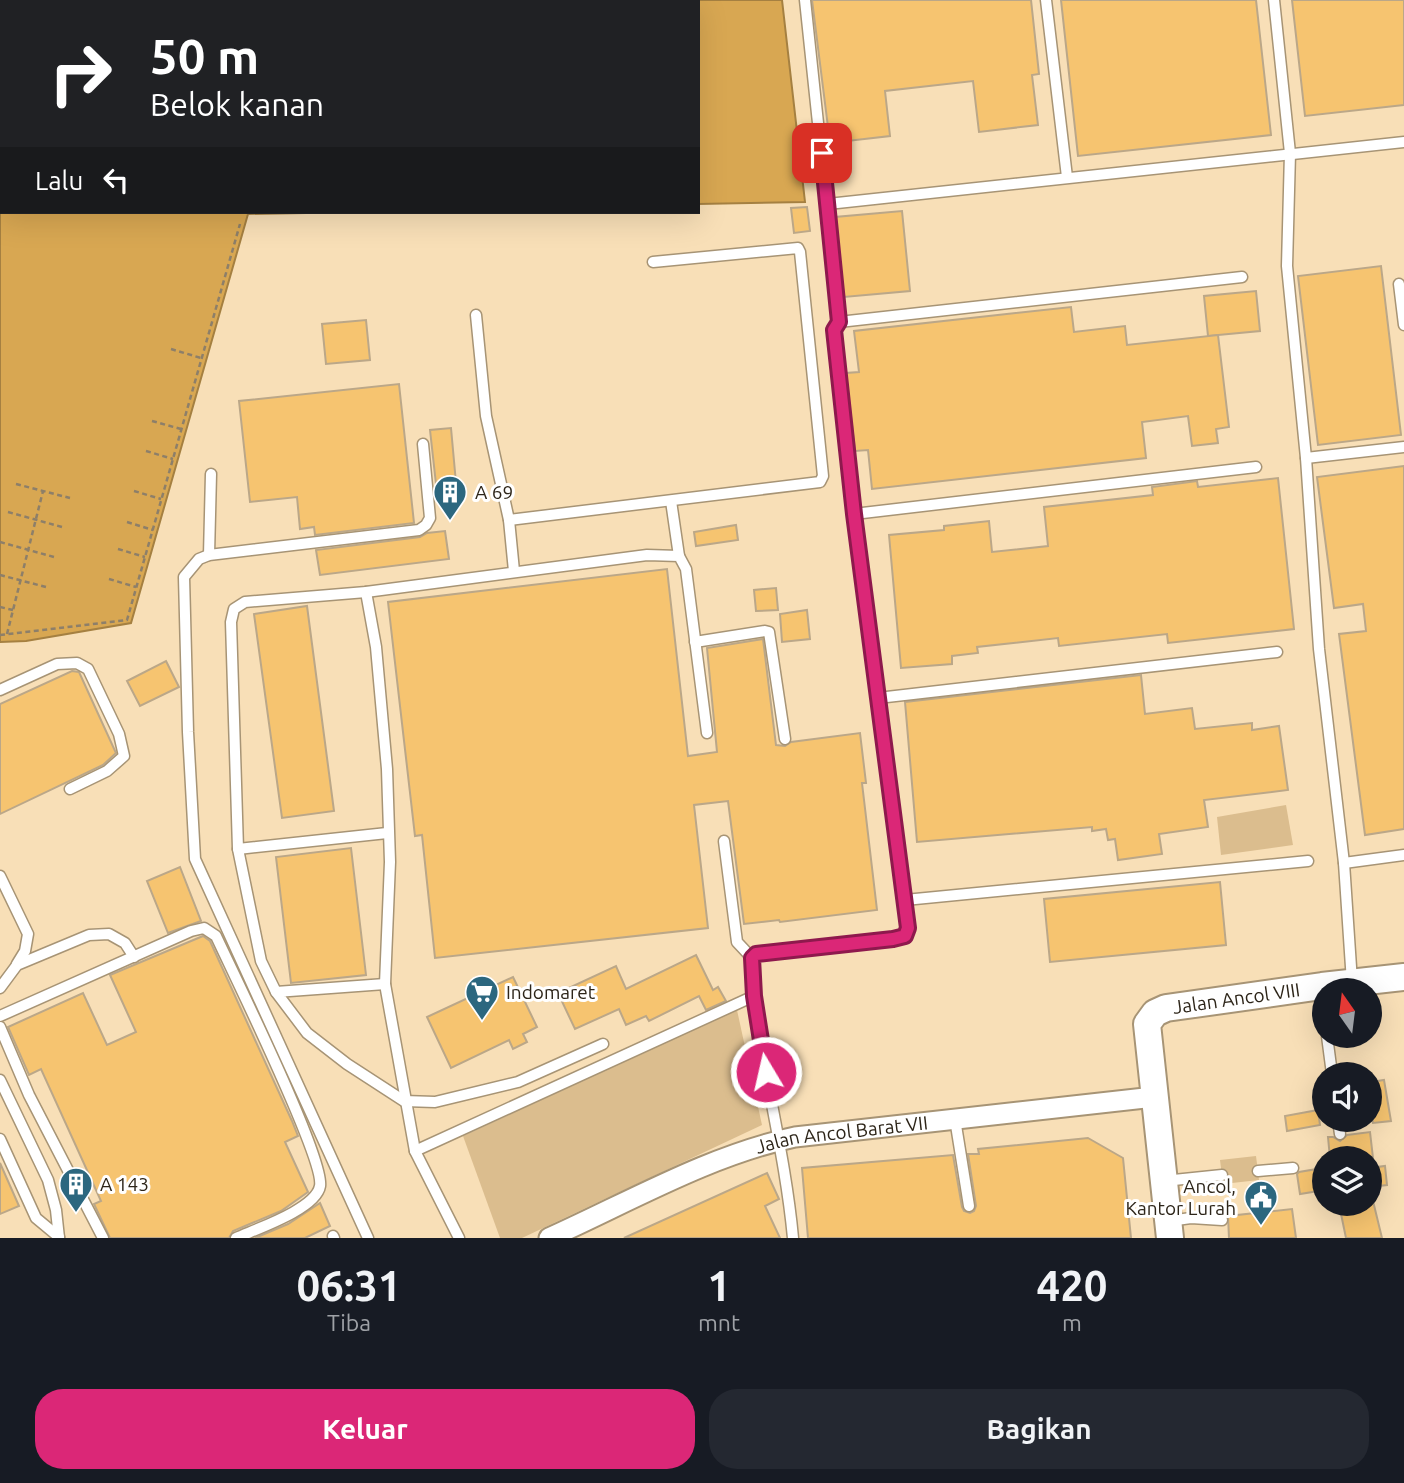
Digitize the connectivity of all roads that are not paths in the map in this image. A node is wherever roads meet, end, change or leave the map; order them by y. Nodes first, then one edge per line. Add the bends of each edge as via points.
1 (805, 0) edge
2 (1046, 0) edge
3 (1274, 0) edge
4 (1404, 142) edge
5 (1290, 153) junction
6 (1067, 177) junction
7 (828, 204) junction
8 (653, 262) dead end
9 (1242, 276) dead end
10 (1399, 284) dead end
11 (476, 315) dead end
12 (839, 322) junction
13 (1404, 325) edge
14 (423, 444) dead end
15 (1404, 447) edge
16 (1306, 458) junction
17 (1256, 467) dead end
18 (211, 474) dead end
19 (671, 500) junction
20 (854, 514) junction
21 (509, 520) junction
22 (209, 555) junction
23 (679, 556) junction
24 (514, 571) junction
25 (366, 592) junction
26 (695, 642) junction
27 (1277, 652) dead end
28 (0, 690) edge
29 (878, 698) junction
30 (707, 733) dead end
31 (785, 739) dead end
32 (70, 789) dead end
33 (387, 833) junction
34 (724, 841) dead end
35 (238, 849) junction
36 (1404, 855) edge
37 (1308, 861) dead end
38 (1344, 863) junction
39 (0, 876) edge
40 (905, 900) junction
41 (134, 957) junction
42 (752, 958) junction
43 (17, 965) junction
44 (1404, 977) edge
45 (1353, 978) edge
46 (1382, 979) edge
47 (385, 984) junction
48 (1312, 987) edge
49 (0, 988) edge
50 (276, 992) junction
51 (754, 996) junction
52 (0, 1016) edge
53 (0, 1027) edge
54 (603, 1044) dead end
55 (0, 1080) edge
56 (1154, 1097) junction
57 (404, 1101) junction
58 (955, 1119) junction
59 (0, 1139) edge
60 (777, 1141) junction
61 (415, 1151) junction
62 (1293, 1167) dead end
63 (1258, 1171) dead end
64 (1222, 1175) dead end
65 (1164, 1181) junction
66 (970, 1206) dead end
67 (1222, 1220) dead end
68 (1169, 1229) edge
69 (59, 1238) edge
70 (103, 1238) edge
71 (236, 1238) edge
72 (368, 1238) edge
73 (458, 1238) edge
74 (549, 1238) edge
75 (793, 1238) edge

1 - 7 lane
2 - 6 lane
3 - 5 lane
4 - 5 lane
5 - 6 lane
5 - 16 lane via 1287,266
6 - 7 lane
7 - 12 lane
8 - 19 lane via 798,248 823,476 820,482
9 - 12 lane
10 - 13 lane
11 - 21 lane via 486,416
12 - 20 lane via 834,330
14 - 22 lane via 430,518 419,530
15 - 16 lane
16 - 38 lane via 1319,649
17 - 20 lane
18 - 22 lane
19 - 21 lane
19 - 23 lane
20 - 29 lane
21 - 24 lane
22 - 72 lane via 190,566 184,577 195,859
23 - 24 lane via 646,555
23 - 26 lane via 686,569
24 - 25 lane
25 - 33 lane via 382,709
25 - 35 lane via 245,602 234,609
26 - 30 lane
26 - 31 lane via 769,632
27 - 29 lane
28 - 32 lane via 57,664 77,663 88,669 120,734 124,756 107,771
29 - 40 lane
33 - 35 lane
33 - 47 lane
34 - 42 lane via 737,942
35 - 50 lane via 261,961
36 - 38 lane
37 - 40 lane
38 - 45 lane
39 - 43 lane via 29,934
40 - 42 lane via 905,936
41 - 43 lane via 125,943 99,934
41 - 52 lane
41 - 71 lane via 191,930 204,928 216,936 306,1134 320,1188 311,1201 293,1212
42 - 51 lane
43 - 49 lane
44 - 46 street, Jalan Ancol VIII
47 - 50 lane
47 - 57 lane
48 - 56 street, Jalan Ancol VIII via 1155,1013 1147,1024
50 - 57 lane via 307,1033
51 - 60 lane
51 - 61 lane
53 - 70 lane via 29,1096
54 - 57 lane via 518,1082 435,1102
55 - 69 lane via 48,1180
56 - 58 street, Jalan Ancol Barat VII
56 - 65 street, Jalan Ancol VIII
57 - 61 lane
58 - 60 street, Jalan Ancol Barat VII
58 - 66 lane
59 - 69 lane via 36,1219
60 - 74 street, Jalan Ancol Barat VII via 736,1152
60 - 75 lane
61 - 73 lane
62 - 63 lane
64 - 65 lane
65 - 68 street, Jalan Ancol VIII
67 - 68 lane via 1191,1218

